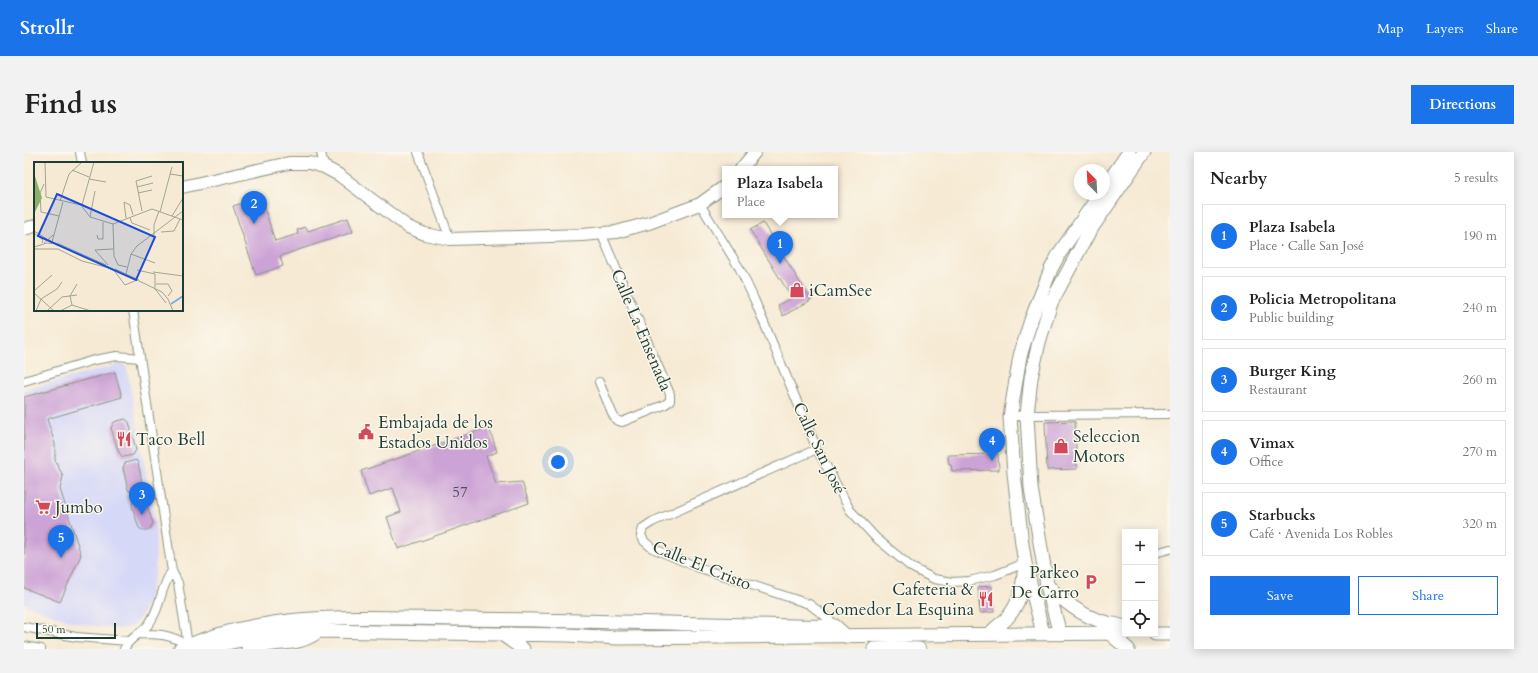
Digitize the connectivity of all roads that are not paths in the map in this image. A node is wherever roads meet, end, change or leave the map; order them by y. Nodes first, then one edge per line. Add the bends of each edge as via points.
1 (80, 152) edge
2 (321, 152) edge
3 (418, 152) edge
4 (755, 152) edge
5 (1129, 152) edge
6 (1144, 152) edge
7 (82, 162) edge
8 (743, 166) edge
9 (324, 168) junction
10 (1110, 179) edge
11 (183, 187) edge
12 (722, 188) edge
13 (1096, 200) edge
14 (700, 204) junction
15 (34, 226) edge
16 (24, 229) edge
17 (601, 233) junction
18 (450, 239) junction
19 (133, 311) edge
20 (140, 358) junction
21 (24, 381) edge
22 (599, 382) dead end
23 (1170, 414) edge
24 (1027, 416) junction
25 (1010, 417) junction
26 (817, 449) junction
27 (1170, 549) edge
28 (1158, 551) edge
29 (1025, 563) junction
30 (172, 572) junction
31 (1047, 585) junction
32 (835, 626) junction
33 (1122, 626) edge
34 (24, 627) edge
35 (319, 631) junction
36 (1043, 633) junction
37 (1109, 633) junction
38 (1122, 633) edge
39 (138, 634) junction
40 (990, 634) junction
41 (1060, 634) junction
42 (1158, 634) edge
43 (1170, 634) edge
44 (503, 635) junction
45 (847, 637) junction
46 (129, 641) junction
47 (24, 646) edge
48 (184, 647) edge
49 (41, 649) edge
50 (124, 649) edge
51 (203, 649) edge
52 (248, 649) edge
53 (523, 649) edge
54 (874, 649) edge
55 (919, 649) edge
56 (1128, 649) edge

1 - 7 street
2 - 9 street
3 - 18 street
4 - 8 main road
5 - 10 main road
6 - 24 main road via 1089,232 1051,303 1039,342
9 - 11 main road via 309,163 289,163
9 - 18 main road via 339,175 408,227 424,234
12 - 14 main road
13 - 25 main road via 1050,269 1020,356
14 - 17 main road via 650,223 616,232
14 - 26 street, Calle San José via 740,269
15 - 16 main road
17 - 18 main road
17 - 22 street, Calle La Ensenada via 670,394 670,401 622,422 616,420 613,415
19 - 20 street
20 - 21 street via 117,356 94,360
20 - 30 street
23 - 24 street
24 - 25 street
24 - 31 main road via 1031,488
25 - 29 main road
26 - 29 street, Calle San José via 850,510 875,537 911,567 934,579 953,582 995,575
26 - 32 street, Calle El Cristo via 652,522 643,528 641,535 652,548 690,564 809,604
27 - 28 street
29 - 36 main road
29 - 40 main road via 1023,588 1013,611
30 - 39 street via 166,580 156,613 148,626
30 - 48 street via 178,582
31 - 33 main road via 1082,613 1099,621
31 - 41 main road
32 - 45 main road
32 - 48 main road via 313,618 238,628
34 - 46 street via 76,637
35 - 44 main road
35 - 51 main road via 261,636
35 - 52 main road via 298,642
36 - 40 main road
36 - 41 main road
37 - 38 main road
37 - 41 main road
37 - 56 main road
39 - 46 street
39 - 48 street via 165,634 176,638
40 - 45 main road
42 - 43 main road
44 - 45 main road via 617,638
44 - 53 main road
46 - 50 street
47 - 49 street
54 - 55 main road

